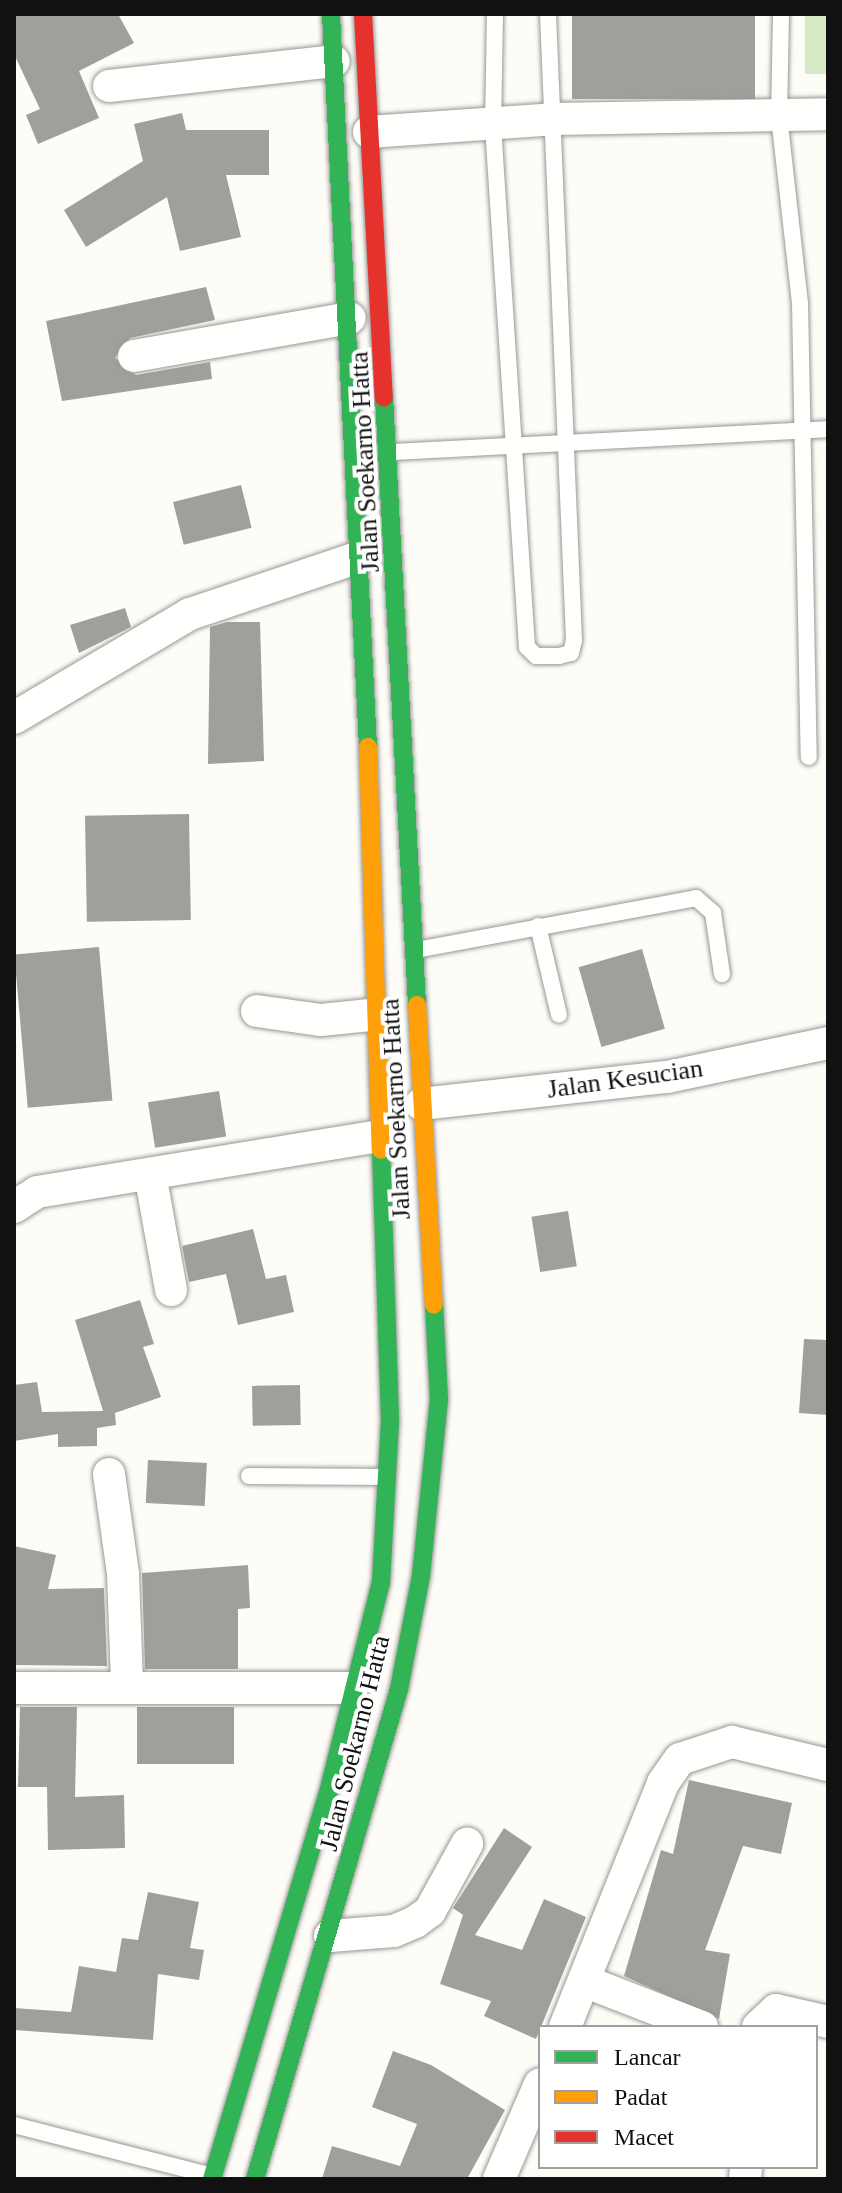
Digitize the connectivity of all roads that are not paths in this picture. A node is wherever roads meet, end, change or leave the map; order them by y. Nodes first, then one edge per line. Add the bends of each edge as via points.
1 (331, 14) edge
2 (363, 14) edge
3 (495, 14) edge
4 (548, 14) edge
5 (781, 14) edge
6 (334, 61) junction
7 (109, 86) dead end
8 (828, 114) edge
9 (779, 116) junction
10 (553, 119) junction
11 (493, 126) junction
12 (369, 132) junction
13 (350, 318) junction
14 (134, 356) dead end
15 (828, 429) edge
16 (803, 430) junction
17 (566, 445) junction
18 (513, 449) junction
19 (392, 452) junction
20 (362, 556) junction
21 (14, 718) edge
22 (809, 757) dead end
23 (538, 926) junction
24 (414, 950) junction
25 (722, 974) dead end
26 (257, 1011) dead end
27 (380, 1014) junction
28 (559, 1015) dead end
29 (828, 1043) edge
30 (421, 1104) junction
31 (385, 1135) junction
32 (150, 1174) junction
33 (14, 1207) edge
34 (171, 1290) dead end
35 (109, 1474) dead end
36 (249, 1476) dead end
37 (387, 1477) junction
38 (127, 1685) junction
39 (14, 1688) edge
40 (352, 1688) junction
41 (828, 1765) edge
42 (467, 1844) dead end
43 (330, 1936) junction
44 (584, 1981) junction
45 (828, 2022) edge
46 (566, 2025) edge
47 (697, 2025) edge
48 (760, 2025) edge
49 (538, 2089) edge
50 (14, 2125) edge
51 (213, 2178) edge
52 (255, 2179) edge
53 (499, 2179) edge

1 - 6 highway, Jalan Soekarno Hatta
2 - 12 highway, Jalan Soekarno Hatta
3 - 11 lane
4 - 10 lane
5 - 9 lane
6 - 7 street
6 - 13 highway, Jalan Soekarno Hatta
8 - 9 street
9 - 10 street
9 - 16 lane via 800,303
10 - 11 street
10 - 17 lane
11 - 12 street
11 - 18 lane
12 - 19 highway, Jalan Soekarno Hatta
13 - 14 street
13 - 20 highway, Jalan Soekarno Hatta
15 - 16 lane
16 - 17 lane
16 - 22 lane
17 - 18 lane
17 - 18 lane via 574,640 571,653 559,656 536,656 527,647
18 - 19 lane
19 - 24 highway, Jalan Soekarno Hatta
20 - 21 street via 190,614
20 - 27 highway, Jalan Soekarno Hatta
23 - 24 lane
23 - 25 lane via 696,898 713,913
23 - 28 lane
24 - 30 highway, Jalan Soekarno Hatta
26 - 27 street via 321,1020
27 - 31 highway, Jalan Soekarno Hatta
29 - 30 street, Jalan Kesucian via 667,1077
30 - 43 highway, Jalan Soekarno Hatta via 439,1400 422,1562 399,1689
31 - 32 street
31 - 37 highway, Jalan Soekarno Hatta
32 - 33 street via 37,1192
32 - 34 street
35 - 38 street via 123,1574
36 - 37 lane
37 - 40 highway, Jalan Soekarno Hatta via 381,1582
38 - 39 street
38 - 40 street
40 - 51 highway, Jalan Soekarno Hatta
41 - 44 street via 732,1742 680,1759 663,1783
42 - 43 street via 430,1911 415,1922 394,1931
43 - 52 highway, Jalan Soekarno Hatta
44 - 46 street
44 - 47 street
45 - 48 street via 776,2010
49 - 53 street
50 - 51 lane

